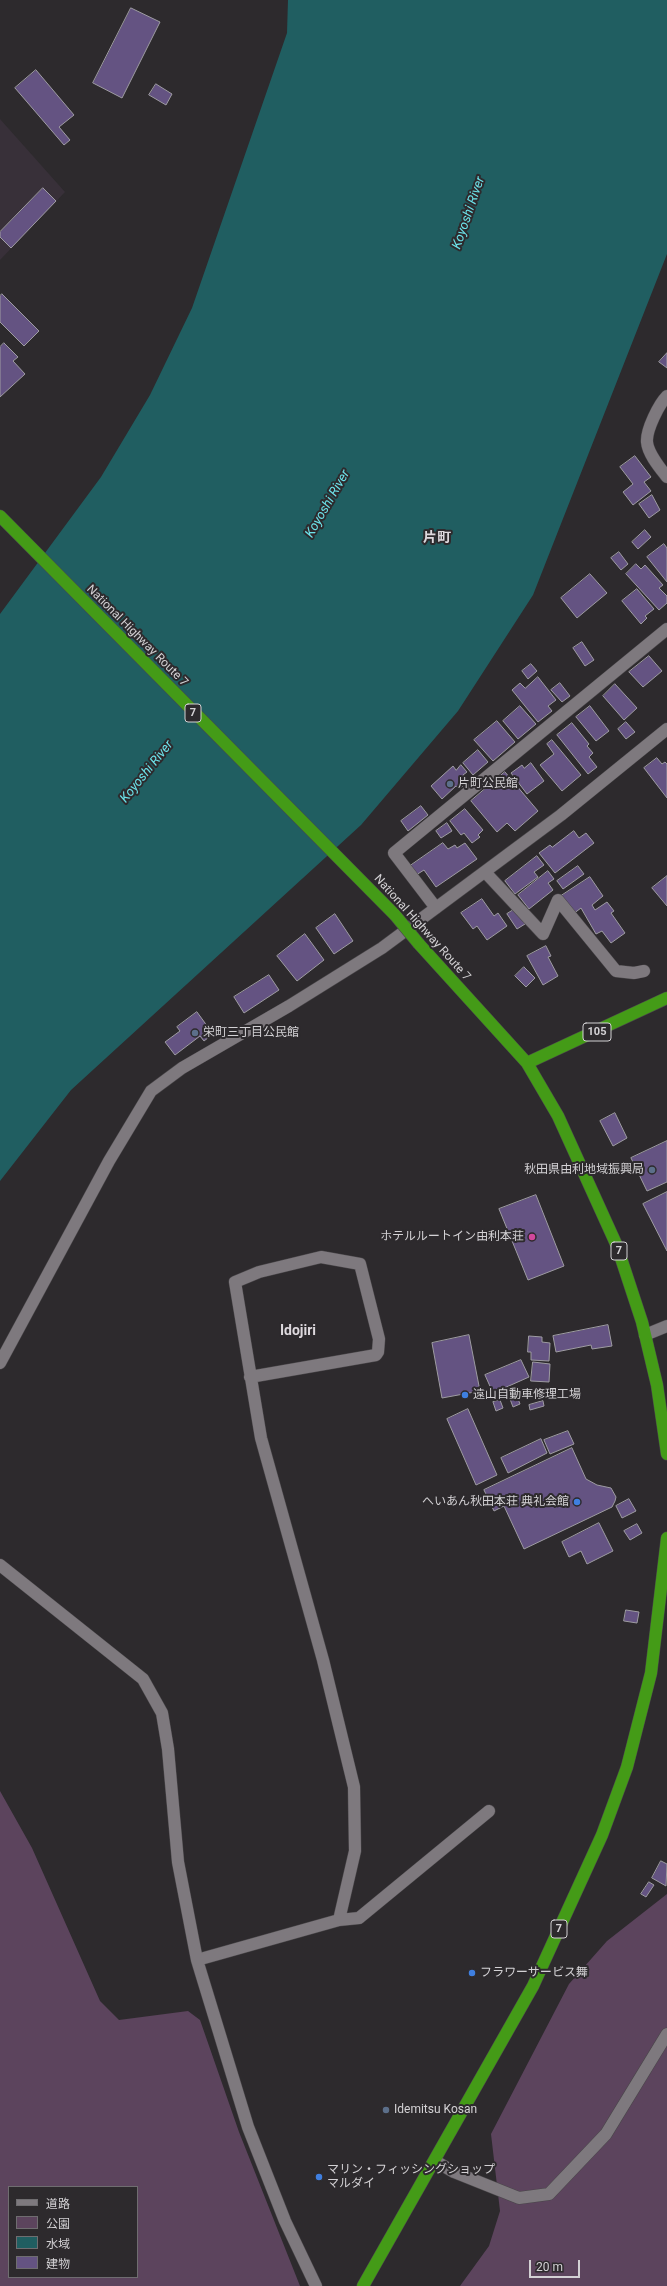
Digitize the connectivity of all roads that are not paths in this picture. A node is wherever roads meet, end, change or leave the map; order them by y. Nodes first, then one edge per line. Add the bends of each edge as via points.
1 (667, 396) edge
2 (667, 477) edge
3 (0, 516) edge
4 (667, 629) edge
5 (667, 729) edge
6 (485, 872) junction
7 (436, 908) junction
8 (644, 971) dead end
9 (667, 998) edge
10 (527, 1064) junction
11 (667, 1326) edge
12 (645, 1336) junction
13 (0, 1363) edge
14 (250, 1377) junction
15 (667, 1454) edge
16 (667, 1538) edge
17 (0, 1565) edge
18 (489, 1811) dead end
19 (339, 1920) junction
20 (197, 1960) junction
21 (667, 2034) edge
22 (436, 2161) junction
23 (316, 2286) edge
24 (363, 2286) edge

1 - 2 street via 652,423 647,442 657,464
3 - 10 highway, National Highway Route 7 / 7, bridge via 395,915
4 - 7 street via 394,853
5 - 6 street via 562,815
6 - 7 street
6 - 8 street via 543,934 558,900 616,971
7 - 13 street via 382,948 182,1068 152,1091 112,1155
9 - 10 highway, 105
10 - 12 highway, National Highway Route 7 / 7 via 558,1116 617,1246
11 - 12 street
12 - 15 highway, National Highway Route 7 / 7 via 657,1385
14 - 14 street via 235,1282 259,1272 321,1256 360,1264 379,1339 376,1355
14 - 19 street via 261,1438 323,1660 354,1787 355,1851
16 - 22 highway, 7 via 651,1673 627,1767 602,1835 533,1986
17 - 20 street via 143,1679 162,1713 168,1749 178,1862
18 - 19 street via 359,1918
19 - 20 street
20 - 23 street via 248,2127 285,2220
21 - 22 street via 606,2134 549,2194 519,2198 454,2172
22 - 24 highway, 7

